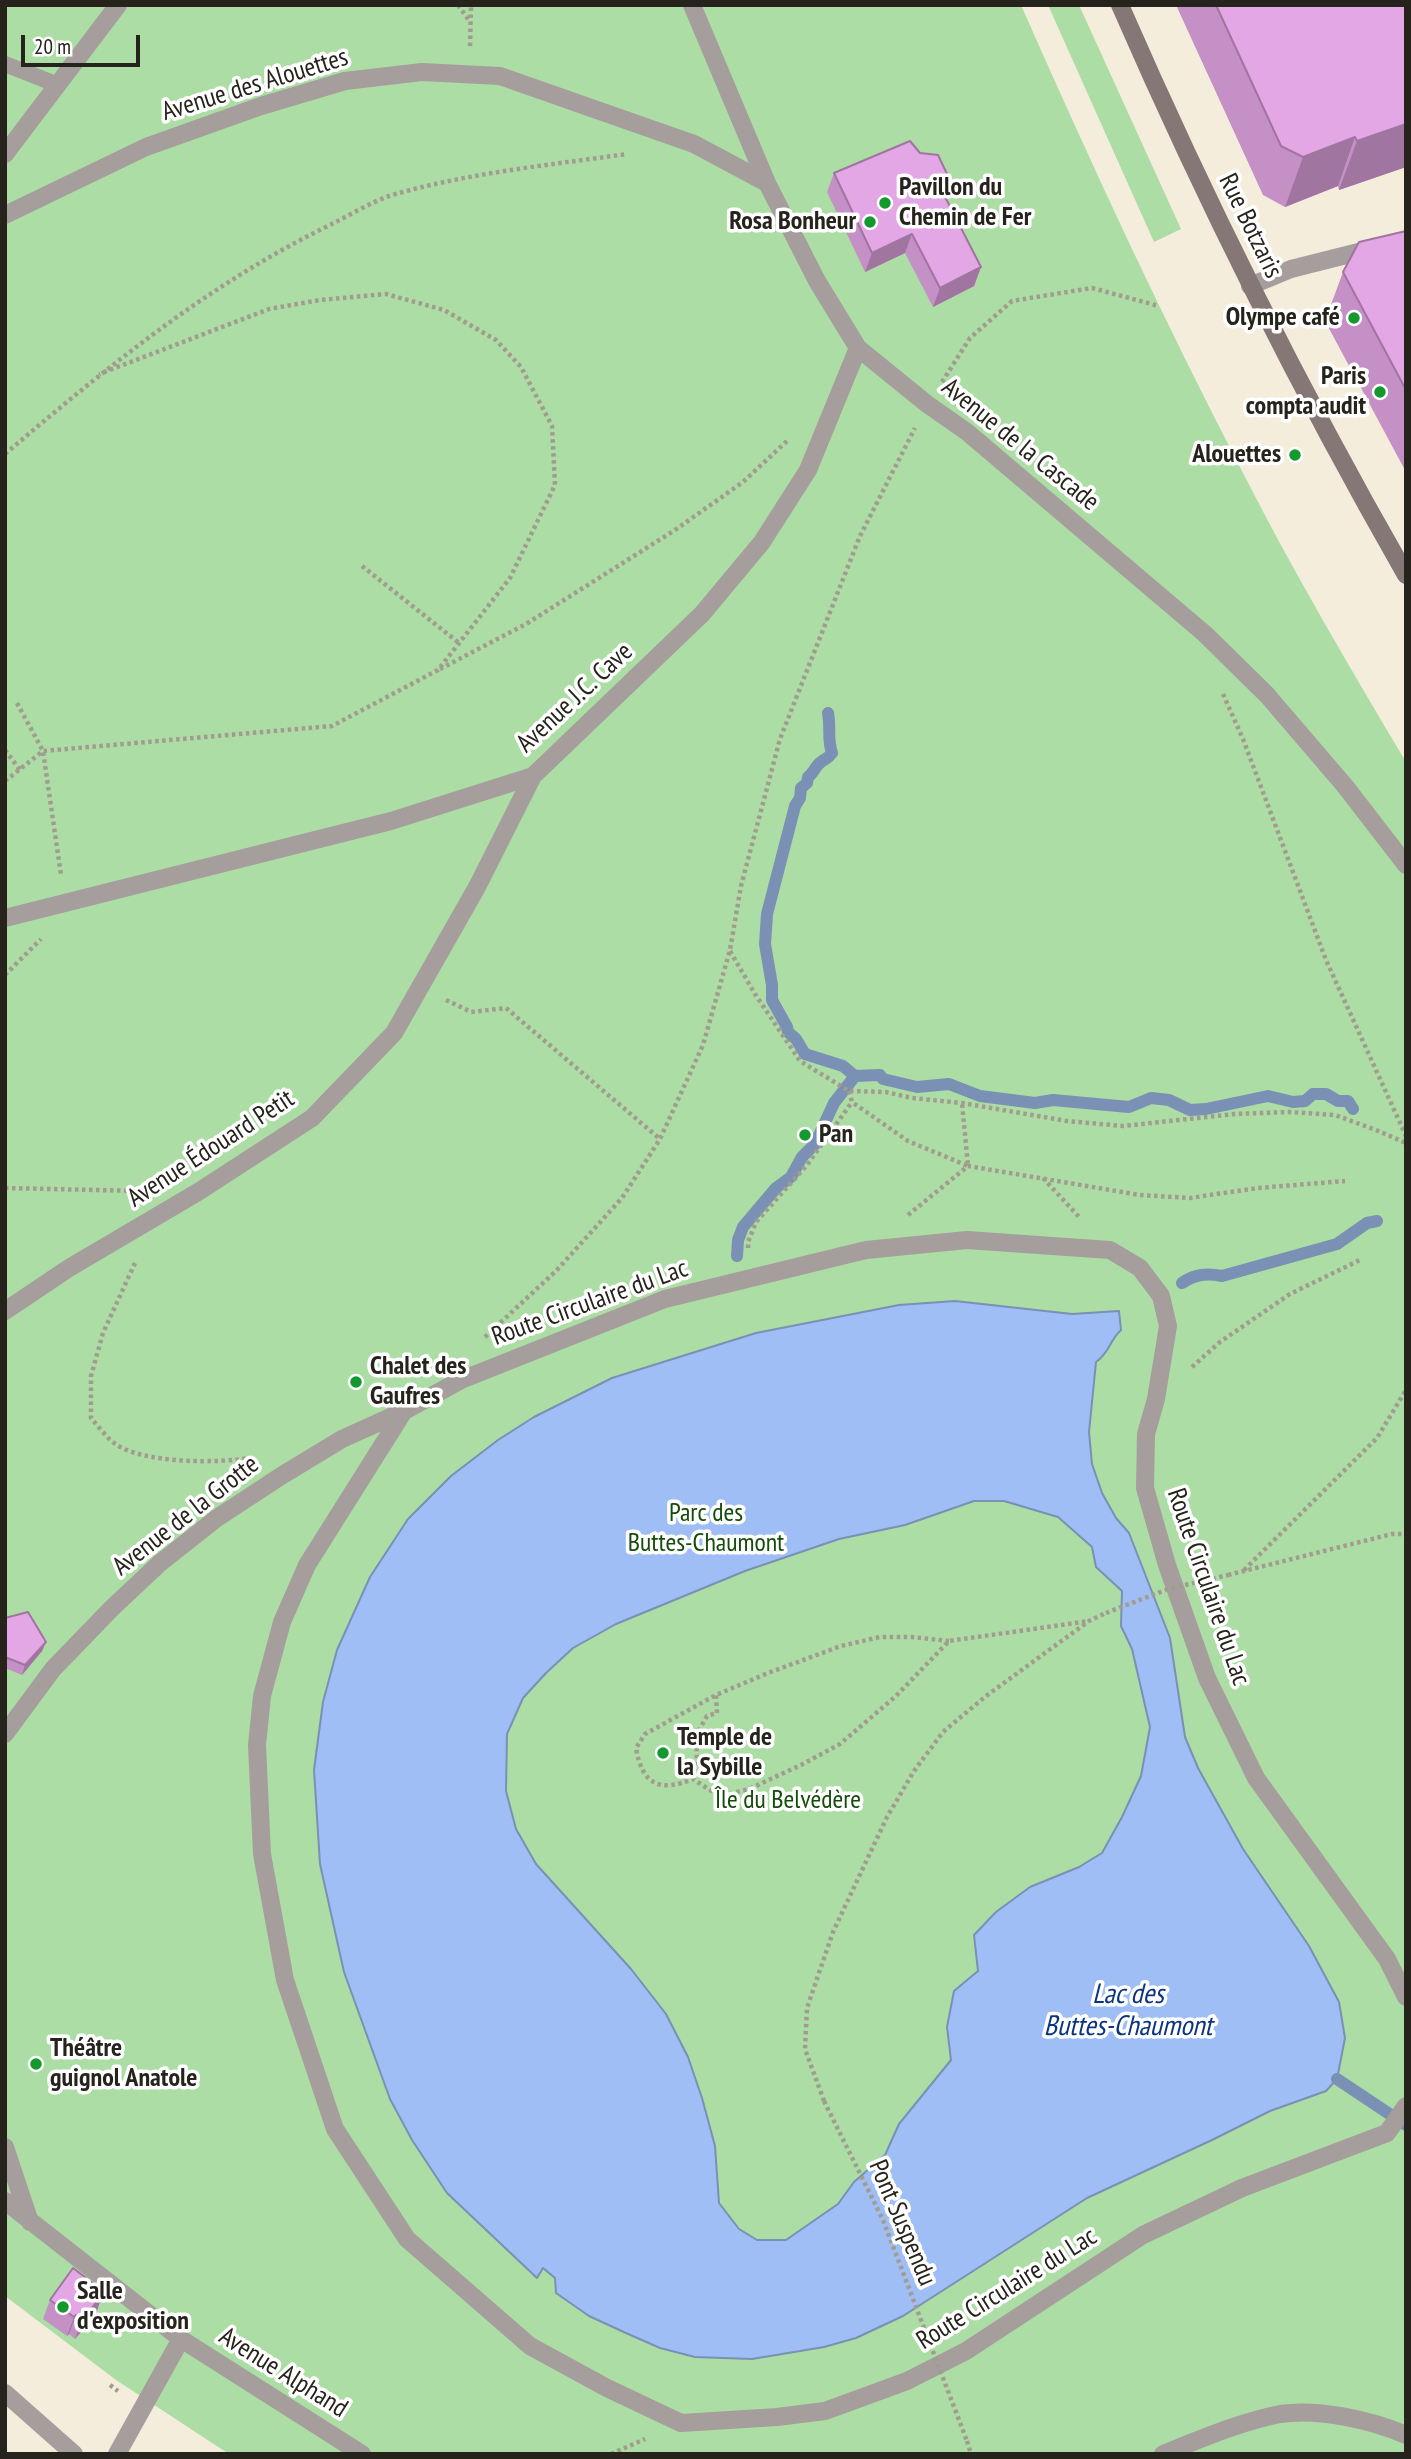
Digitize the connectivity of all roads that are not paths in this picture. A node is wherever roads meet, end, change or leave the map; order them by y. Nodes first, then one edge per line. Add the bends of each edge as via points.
1 (118, 5) edge
2 (692, 5) edge
3 (1120, 5) edge
4 (5, 64) edge
5 (58, 85) junction
6 (5, 153) edge
7 (767, 183) junction
8 (5, 215) edge
9 (1406, 240) edge
10 (1250, 286) junction
11 (859, 348) junction
12 (1406, 575) edge
13 (533, 776) junction
14 (1406, 865) edge
15 (5, 918) edge
16 (5, 1311) edge
17 (404, 1411) junction
18 (5, 1734) edge
19 (1406, 1997) edge
20 (1406, 2106) edge
21 (5, 2147) edge
22 (5, 2201) edge
23 (30, 2222) junction
24 (181, 2339) junction
25 (5, 2393) edge
26 (1406, 2435) edge
27 (74, 2454) edge
28 (117, 2454) edge
29 (362, 2454) edge
30 (1163, 2454) edge

1 - 5 street
2 - 7 street, Avenue de la Cascade
3 - 10 street, Rue Botzaris
4 - 5 lane
5 - 6 street
7 - 8 street, Avenue des Alouettes via 694,144 500,76 422,72 345,81 261,106 146,147
7 - 11 street, Avenue de la Cascade via 817,281
9 - 10 street via 1291,269
10 - 12 street, Rue Botzaris
11 - 13 street, Avenue J.C. Cave via 808,470 762,542 702,614
11 - 14 street, Avenue de la Cascade via 967,432 1205,634 1267,695
13 - 15 street, Avenue J.C. Cave via 391,821
13 - 16 street, Avenue Édouard Petit via 477,887 394,1033 312,1118
17 - 18 street, Avenue de la Grotte via 342,1439 281,1475 160,1563 53,1669
17 - 19 street, Route Circulaire du Lac via 461,1380 665,1299 866,1250 967,1241 1110,1250 1140,1268 1161,1296 1168,1326 1146,1434 1145,1488 1207,1678 1256,1778 1388,1959
17 - 20 street, Route Circulaire du Lac via 307,1565 282,1622 262,1696 257,1745 262,1854 285,1980 335,2129 407,2239 530,2346 681,2423 825,2411 907,2381 966,2351 1143,2235 1242,2188 1387,2133
21 - 23 street
22 - 23 street
23 - 24 street
24 - 28 street, Avenue Alphand
24 - 29 street, Avenue Alphand
25 - 27 street
26 - 30 street via 1334,2414 1281,2414

